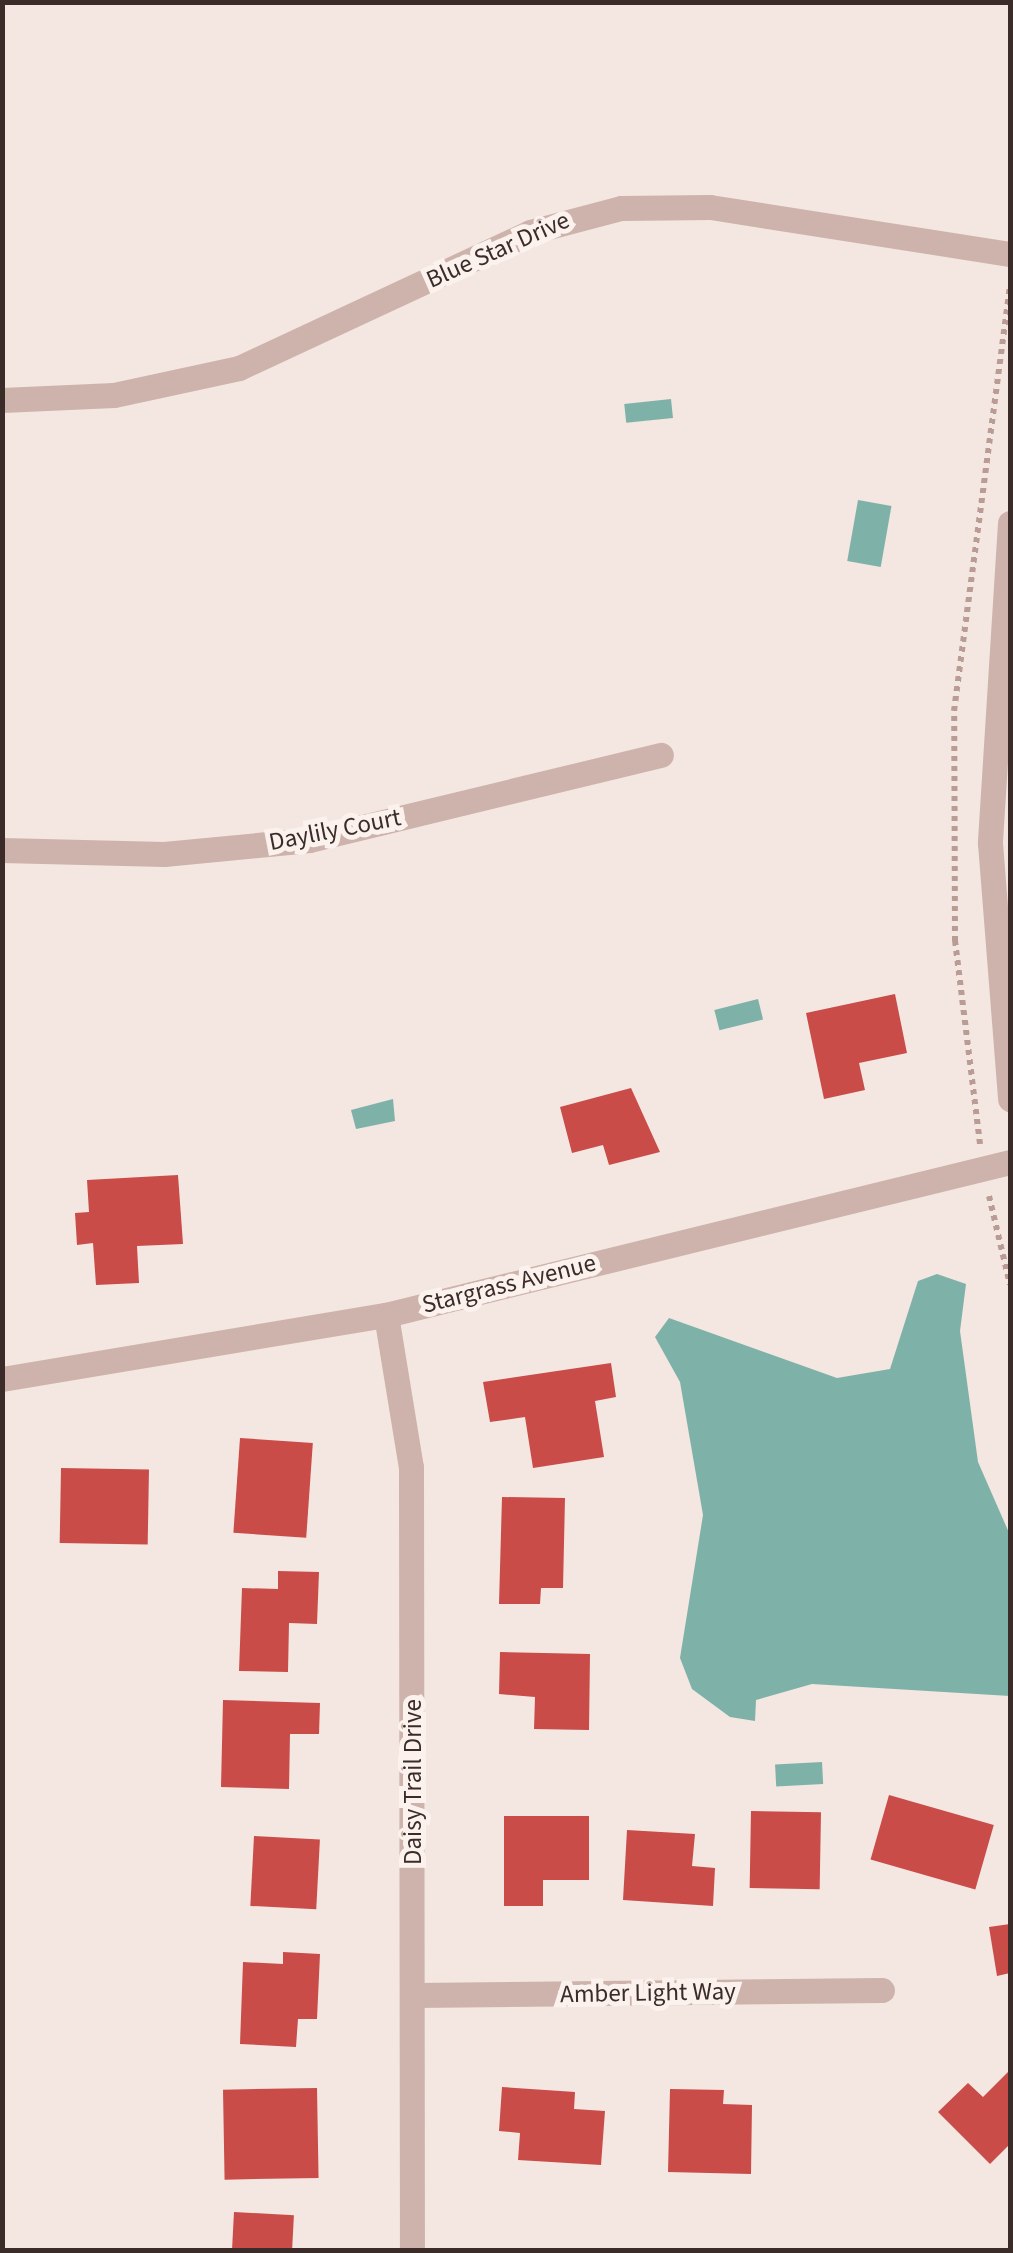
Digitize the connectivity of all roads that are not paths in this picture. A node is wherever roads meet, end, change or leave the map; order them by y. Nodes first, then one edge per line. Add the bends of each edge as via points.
1 (1010, 254) edge
2 (2, 400) edge
3 (1010, 523) edge
4 (660, 755) dead end
5 (2, 850) edge
6 (1010, 1099) edge
7 (1010, 1162) edge
8 (386, 1315) junction
9 (2, 1379) edge
10 (882, 1990) dead end
11 (415, 1995) junction
12 (412, 2250) edge

1 - 2 street, Blue Star Drive via 710,207 621,208 530,232 239,368 114,395
3 - 6 street via 990,843
4 - 5 street, Daylily Court via 309,840 164,854
7 - 8 street, Stargrass Avenue
8 - 9 street, Stargrass Avenue
8 - 11 street, Daisy Trail Drive via 411,1467
10 - 11 street, Amber Light Way
11 - 12 street, Daisy Trail Drive

